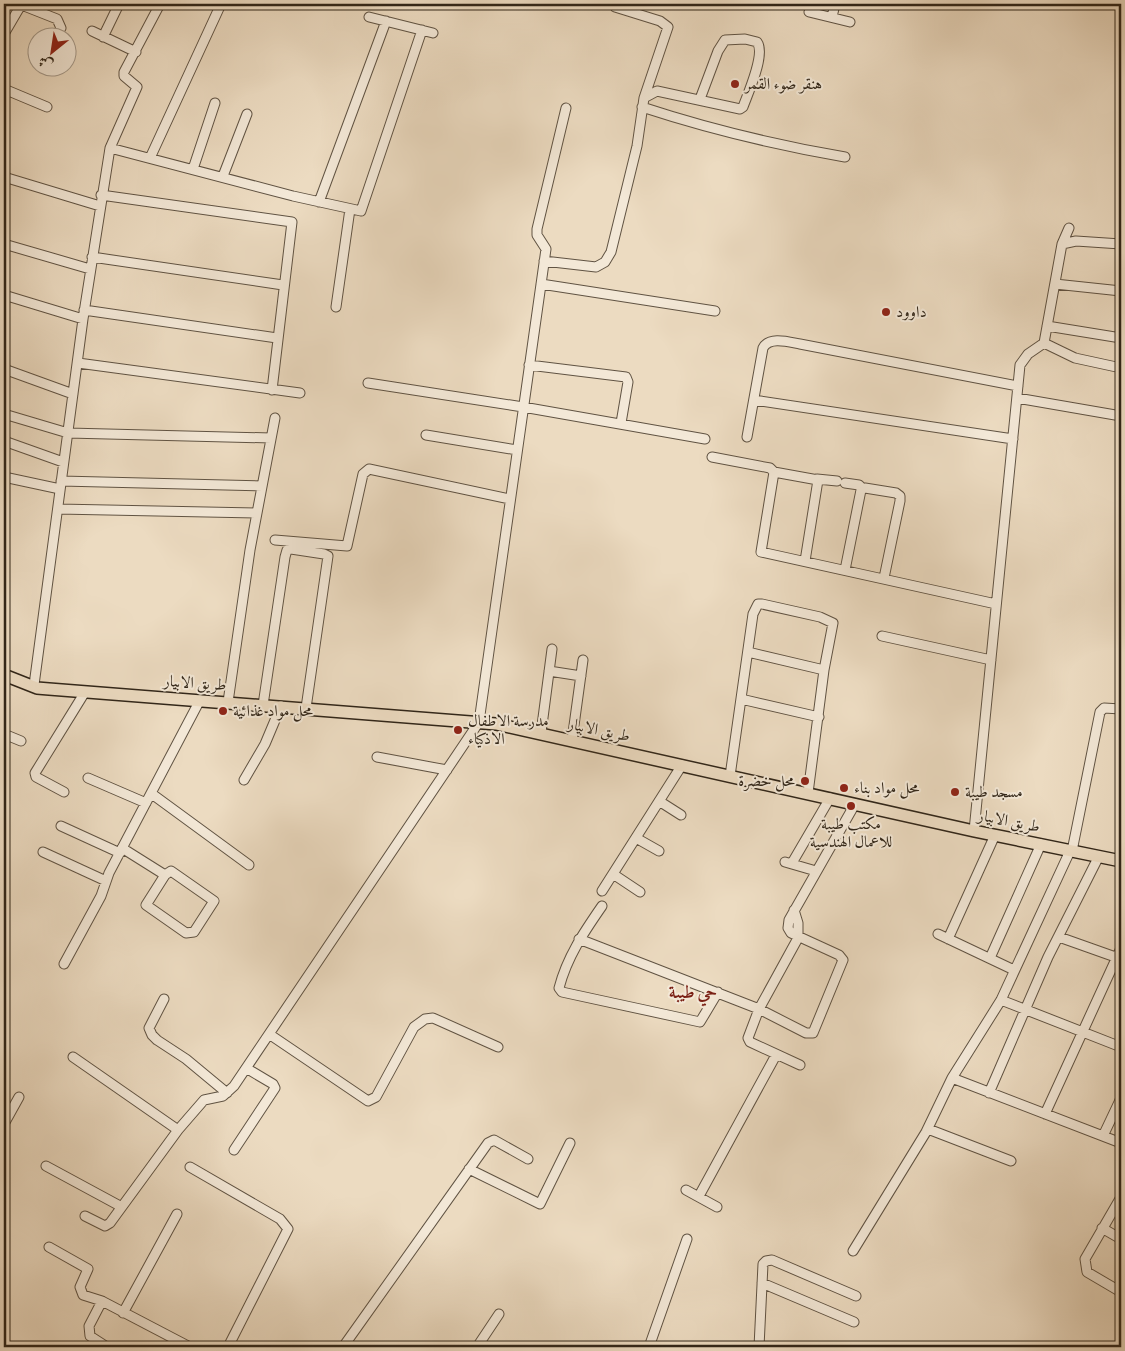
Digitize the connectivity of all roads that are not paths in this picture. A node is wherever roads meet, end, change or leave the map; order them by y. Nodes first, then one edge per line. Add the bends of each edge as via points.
1 (20, 4) edge
2 (119, 4) edge
3 (160, 4) edge
4 (221, 4) edge
5 (834, 4) edge
6 (35, 6) edge
7 (615, 7) dead end
8 (810, 12) dead end
9 (369, 16) dead end
10 (832, 17) junction
11 (386, 21) junction
12 (850, 22) dead end
13 (61, 28) edge
14 (422, 30) junction
15 (92, 31) dead end
16 (433, 33) dead end
17 (4, 34) edge
18 (103, 37) junction
19 (136, 52) junction
20 (4, 89) edge
21 (644, 98) junction
22 (700, 99) junction
23 (215, 103) dead end
24 (47, 107) dead end
25 (642, 107) junction
26 (566, 108) dead end
27 (247, 114) dead end
28 (110, 148) junction
29 (150, 158) junction
30 (845, 158) dead end
31 (193, 168) junction
32 (223, 176) junction
33 (4, 177) edge
34 (101, 195) junction
35 (319, 202) junction
36 (100, 206) junction
37 (350, 209) junction
38 (1069, 228) dead end
39 (4, 244) edge
40 (1062, 244) junction
41 (1121, 244) edge
42 (92, 257) junction
43 (544, 261) junction
44 (90, 269) junction
45 (284, 284) junction
46 (541, 284) junction
47 (1056, 284) junction
48 (1121, 291) edge
49 (4, 295) edge
50 (336, 307) dead end
51 (714, 311) dead end
52 (84, 314) junction
53 (1047, 326) junction
54 (277, 338) junction
55 (1121, 338) edge
56 (1044, 343) junction
57 (78, 363) junction
58 (529, 365) junction
59 (1121, 368) edge
60 (4, 369) edge
61 (368, 383) dead end
62 (1018, 386) junction
63 (272, 390) junction
64 (300, 393) dead end
65 (73, 394) junction
66 (1017, 398) junction
67 (754, 400) junction
68 (523, 407) junction
69 (4, 414) edge
70 (1121, 416) edge
71 (275, 418) dead end
72 (622, 423) junction
73 (68, 433) junction
74 (426, 435) dead end
75 (747, 437) dead end
76 (271, 438) junction
77 (705, 439) dead end
78 (1013, 439) junction
79 (4, 441) edge
80 (517, 450) junction
81 (712, 457) dead end
82 (63, 462) junction
83 (774, 472) junction
84 (4, 477) edge
85 (817, 479) junction
86 (61, 485) junction
87 (262, 486) junction
88 (863, 489) junction
89 (510, 499) junction
90 (58, 509) junction
91 (257, 513) junction
92 (275, 540) dead end
93 (805, 561) junction
94 (845, 570) junction
95 (884, 578) junction
96 (996, 604) junction
97 (882, 636) dead end
98 (552, 649) dead end
99 (748, 652) junction
100 (583, 660) dead end
101 (991, 660) junction
102 (824, 670) junction
103 (549, 671) junction
104 (4, 675) edge
105 (581, 676) junction
106 (34, 685) junction
107 (86, 692) junction
108 (740, 699) junction
109 (200, 700) junction
110 (228, 702) junction
111 (263, 704) junction
112 (281, 706) junction
113 (306, 708) junction
114 (1121, 709) edge
115 (819, 717) junction
116 (479, 722) junction
117 (4, 734) edge
118 (541, 734) junction
119 (572, 740) junction
120 (21, 741) dead end
121 (377, 757) dead end
122 (682, 765) junction
123 (447, 770) junction
124 (730, 776) junction
125 (88, 778) dead end
126 (244, 780) dead end
127 (64, 792) dead end
128 (808, 793) junction
129 (152, 794) junction
130 (830, 798) junction
131 (659, 801) junction
132 (146, 803) junction
133 (856, 804) junction
134 (682, 815) dead end
135 (61, 826) dead end
136 (974, 831) junction
137 (996, 835) junction
138 (636, 838) junction
139 (1041, 844) junction
140 (121, 851) junction
141 (659, 851) dead end
142 (1071, 851) junction
143 (44, 852) dead end
144 (1099, 856) junction
145 (1121, 861) edge
146 (249, 865) dead end
147 (816, 871) junction
148 (613, 874) junction
149 (165, 876) junction
150 (106, 881) junction
151 (602, 891) dead end
152 (640, 892) dead end
153 (602, 906) dead end
154 (938, 934) dead end
155 (1059, 937) junction
156 (579, 938) junction
157 (798, 938) junction
158 (948, 938) junction
159 (1121, 948) edge
160 (990, 958) junction
161 (1119, 959) edge
162 (64, 964) dead end
163 (1014, 970) junction
164 (718, 992) junction
165 (164, 998) dead end
166 (1001, 1000) junction
167 (759, 1009) junction
168 (1025, 1010) junction
169 (1083, 1032) junction
170 (269, 1034) junction
171 (498, 1047) dead end
172 (1121, 1047) edge
173 (776, 1055) junction
174 (72, 1057) dead end
175 (800, 1064) dead end
176 (246, 1068) junction
177 (952, 1078) junction
178 (227, 1093) junction
179 (989, 1093) junction
180 (19, 1097) dead end
181 (1121, 1098) edge
182 (1045, 1114) junction
183 (4, 1124) edge
184 (928, 1129) junction
185 (178, 1130) junction
186 (1103, 1136) junction
187 (570, 1143) dead end
188 (1121, 1143) edge
189 (234, 1150) dead end
190 (528, 1159) dead end
191 (1010, 1161) dead end
192 (46, 1166) dead end
193 (190, 1167) dead end
194 (469, 1169) junction
195 (686, 1190) dead end
196 (698, 1196) junction
197 (1121, 1197) edge
198 (120, 1206) junction
199 (717, 1207) dead end
200 (177, 1214) dead end
201 (85, 1216) dead end
202 (1102, 1228) junction
203 (687, 1239) dead end
204 (1121, 1239) edge
205 (49, 1247) dead end
206 (853, 1251) dead end
207 (762, 1283) junction
208 (1121, 1292) edge
209 (856, 1296) dead end
210 (102, 1301) junction
211 (123, 1313) junction
212 (499, 1314) dead end
213 (854, 1322) dead end
214 (348, 1346) edge
215 (107, 1347) edge
216 (190, 1347) edge
217 (228, 1347) edge
218 (477, 1347) edge
219 (649, 1347) edge
220 (759, 1347) edge

1 - 6 street
1 - 17 street
2 - 18 street
3 - 19 street
4 - 29 street
5 - 10 street
6 - 13 street via 57,19
7 - 21 street via 660,21 668,27
8 - 10 street
9 - 11 street
10 - 12 street
11 - 14 street
11 - 35 street
14 - 16 street
14 - 37 street via 361,211
15 - 18 street
18 - 19 street
19 - 28 street via 123,74 136,86 136,91
20 - 24 street
21 - 22 street via 657,90
21 - 25 street
22 - 22 street via 718,51 726,40 745,39 760,45 760,57 743,107 737,109
23 - 31 street
25 - 30 street via 704,127
25 - 43 street via 637,146 608,258 596,266
26 - 43 street via 537,229 546,249
27 - 32 street
28 - 29 street
28 - 34 street
29 - 31 street
31 - 32 street
32 - 35 street
33 - 36 street
34 - 36 street
34 - 45 street via 292,222
35 - 37 street
36 - 42 street
37 - 50 street
38 - 40 street
39 - 44 street
40 - 41 street via 1076,241
40 - 47 street
42 - 44 street
42 - 45 street
43 - 46 street
44 - 52 street
45 - 54 street
46 - 51 street
46 - 58 street
47 - 48 street
47 - 53 street
49 - 52 street
52 - 54 street
52 - 57 street
53 - 55 street
53 - 56 street
54 - 63 street
56 - 59 street via 1075,358
56 - 62 street via 1024,358
57 - 63 street
57 - 65 street
58 - 68 street
58 - 72 street via 626,377
60 - 65 street
61 - 68 street
62 - 66 street
62 - 67 street via 772,341 763,348
63 - 64 street
65 - 73 street
66 - 70 street
66 - 78 street
67 - 75 street
67 - 78 street
68 - 72 street
68 - 80 street
69 - 73 street
71 - 76 street
72 - 77 street
73 - 76 street
73 - 82 street
74 - 80 street
76 - 87 street
78 - 96 street
79 - 82 street
80 - 89 street
81 - 83 street via 770,468
82 - 86 street
83 - 85 street
83 - 93 street via 760,551
84 - 86 street
85 - 88 street via 859,485
85 - 93 street
86 - 87 street
86 - 90 street
87 - 91 street
88 - 94 street
88 - 95 street via 900,496
89 - 92 street via 369,469 363,474 348,546
89 - 116 street
90 - 91 street
90 - 106 street
91 - 110 street
93 - 94 street
94 - 95 street
95 - 96 street
96 - 101 street
97 - 101 street
98 - 103 street
99 - 102 street
99 - 102 street via 753,614 758,604 830,620 834,627
99 - 108 street
100 - 105 street
101 - 136 street
102 - 115 street
103 - 105 street
103 - 118 street
104 - 106 main road, طريق الابيار
105 - 119 street
106 - 107 main road, طريق الابيار via 37,688
107 - 109 main road, طريق الابيار
107 - 127 street via 35,773 36,777
108 - 115 street
108 - 124 street
109 - 110 main road, طريق الابيار
109 - 129 street
110 - 111 main road, طريق الابيار
111 - 112 main road, طريق الابيار
111 - 113 street via 285,557 287,550 291,549 328,556
112 - 113 main road, طريق الابيار
112 - 126 street via 265,744
113 - 116 main road, طريق الابيار
114 - 142 street via 1104,708 1100,712
115 - 128 street
116 - 118 main road, طريق الابيار
116 - 123 street
117 - 120 street
118 - 119 main road, طريق الابيار
119 - 122 main road, طريق الابيار
121 - 123 street
122 - 124 main road, طريق الابيار
122 - 131 street
123 - 170 street
124 - 128 main road, طريق الابيار
125 - 132 street
128 - 130 main road, طريق الابيار
129 - 132 street
129 - 146 street
130 - 133 main road, طريق الابيار
130 - 147 street via 788,862
131 - 134 street
131 - 138 street
132 - 140 street
133 - 136 main road, طريق الابيار
133 - 147 street
135 - 140 street
136 - 137 main road, طريق الابيار
137 - 139 main road, طريق الابيار
137 - 158 street
138 - 141 street
138 - 148 street
139 - 142 main road, طريق الابيار
139 - 160 street
140 - 149 street
140 - 150 street
142 - 144 main road, طريق الابيار
142 - 163 street
143 - 150 street
144 - 145 main road, طريق الابيار
144 - 155 street
147 - 157 street via 794,910 788,928
148 - 151 street
148 - 152 street
149 - 149 street via 147,902 147,907 186,932 194,932 214,901 176,873 168,872
150 - 162 street
153 - 156 street
154 - 158 street
155 - 161 street
155 - 168 street
156 - 164 street
156 - 164 street via 560,985 559,990 563,993 700,1022
157 - 167 street
157 - 167 street via 843,960 813,1033 806,1033
158 - 160 street
159 - 161 street
160 - 163 street
161 - 169 street
163 - 166 street
164 - 167 street
165 - 178 street via 149,1028 152,1035
166 - 168 street
166 - 177 street
167 - 173 street via 748,1038
168 - 169 street
168 - 179 street
169 - 172 street
169 - 182 street
170 - 171 street via 368,1101 376,1097 414,1027 425,1018 433,1018
170 - 176 street
173 - 175 street
173 - 196 street
174 - 185 street
176 - 178 street
176 - 189 street via 275,1088
177 - 179 street
177 - 184 street
178 - 185 street via 204,1100
179 - 182 street
180 - 183 street
181 - 186 street
182 - 186 street
184 - 191 street
184 - 206 street
185 - 198 street
186 - 188 street
187 - 194 street via 540,1204
190 - 194 street via 494,1140 488,1143
192 - 198 street
193 - 217 street via 280,1219 288,1229
194 - 214 street
195 - 196 street
196 - 199 street
197 - 202 street
198 - 201 street via 105,1226
200 - 211 street
202 - 204 street
202 - 208 street via 1085,1259 1087,1272
203 - 219 street
205 - 210 street via 88,1269 81,1292 92,1300
207 - 209 street via 763,1264 772,1260
207 - 213 street
207 - 220 street
210 - 211 street
210 - 215 street via 89,1326 90,1336
211 - 216 street
212 - 218 street

